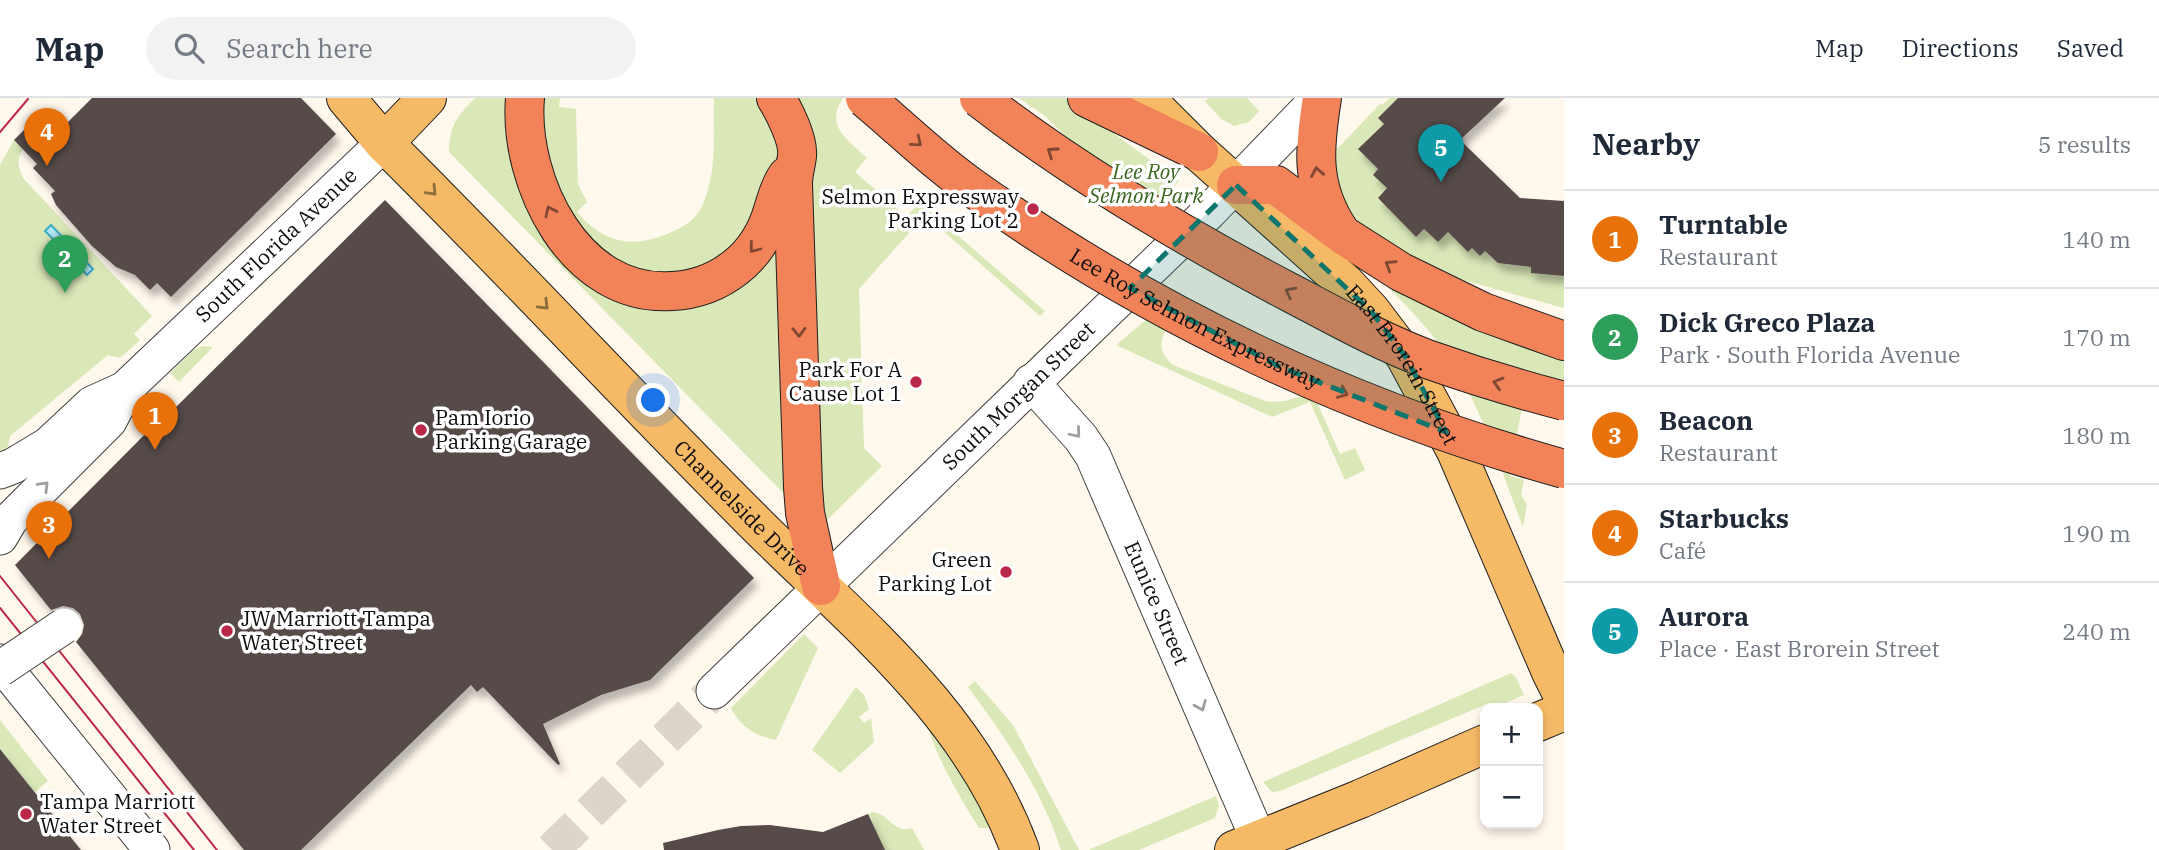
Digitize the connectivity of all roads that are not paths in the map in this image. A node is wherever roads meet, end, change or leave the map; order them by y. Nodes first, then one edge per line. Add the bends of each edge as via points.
1 (346, 98) edge
2 (427, 98) edge
3 (525, 98) edge
4 (865, 98) edge
5 (979, 98) edge
6 (1087, 98) edge
7 (1145, 98) edge
8 (1320, 98) edge
9 (778, 101) edge
10 (384, 143) junction
11 (1199, 152) junction
12 (794, 166) junction
13 (1236, 185) junction
14 (1343, 235) junction
15 (1564, 341) edge
16 (1031, 382) junction
17 (125, 389) junction
18 (1564, 401) edge
19 (1564, 469) edge
20 (0, 471) edge
21 (0, 537) edge
22 (821, 586) junction
23 (1518, 597) junction
24 (64, 626) dead end
25 (1564, 635) edge
26 (0, 662) edge
27 (0, 669) edge
28 (714, 691) tunnel mouth
29 (1564, 698) edge
30 (1564, 711) edge
31 (1543, 720) edge
32 (1480, 746) edge
33 (1252, 847) edge
34 (152, 850) edge
35 (1020, 850) edge

1 - 10 main road, Channelside Drive
2 - 10 main road, South Florida Avenue
12 -> 3 highway via 779,187 763,237 733,270 694,288 664,292 633,287 591,266 556,224 532,164
4 -> 19 highway, Lee Roy Selmon Expressway, bridge via 968,185 1073,255 1180,316 1280,367 1378,408
18 -> 5 highway, bridge via 1426,358 1364,332 1143,210
6 - 11 highway
7 - 11 main road, East Brorein Street
8 - 13 street, South Morgan Street
14 -> 8 highway via 1326,207 1316,173
9 - 12 highway via 797,155
10 - 17 street, South Florida Avenue
10 -> 22 main road, Channelside Drive
11 - 13 main road, East Brorein Street
12 -> 22 highway via 803,488
13 - 14 highway via 1276,184
13 - 16 street, South Morgan Street
13 - 23 main road, East Brorein Street via 1346,284 1405,356 1456,451
15 -> 14 highway via 1438,291
16 - 22 street, South Morgan Street
16 -> 33 street, Eunice Street via 1093,457
17 - 20 street, South Florida Avenue via 92,404 48,445
21 -> 17 street, South Florida Avenue via 10,520 109,421
22 - 28 street, South Morgan Street
22 - 35 main road, Channelside Drive via 882,645 944,716 995,794
23 - 25 main road
23 - 29 main road, East Brorein Street
24 - 27 street, bridge
26 - 34 street
30 - 31 main road
32 - 33 main road

